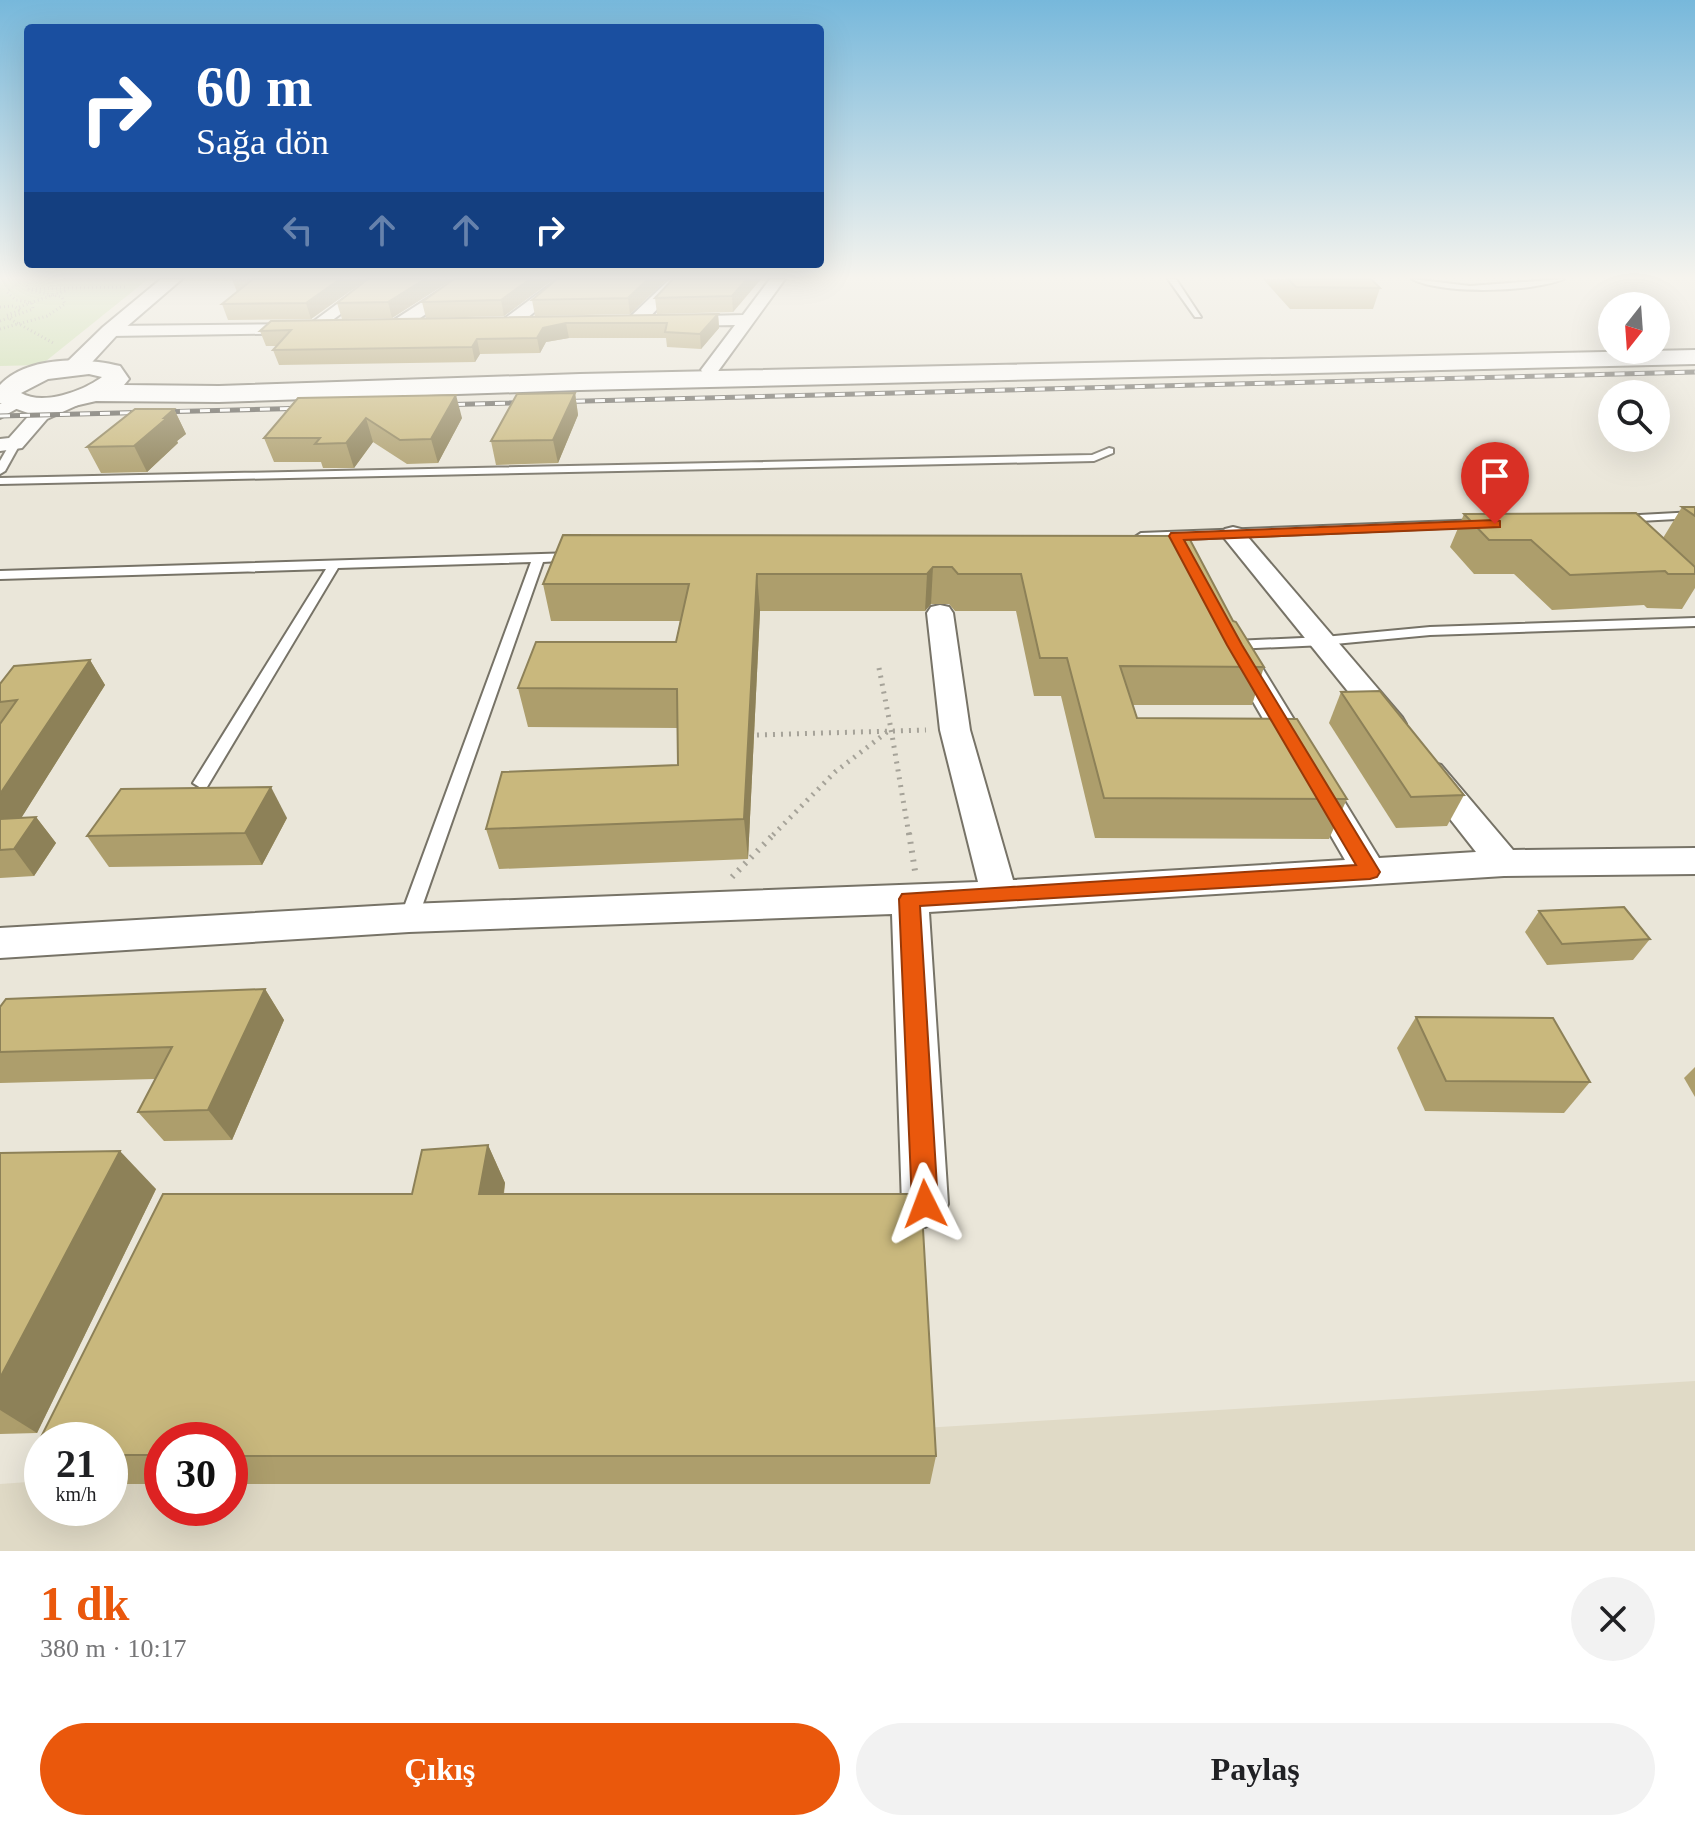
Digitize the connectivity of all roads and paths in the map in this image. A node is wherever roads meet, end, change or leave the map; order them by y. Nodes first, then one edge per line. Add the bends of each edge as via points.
1 (90, 351) edge
2 (125, 351) edge
3 (723, 351) edge
4 (1566, 351) edge
5 (1695, 357) edge
6 (74, 368) junction
7 (710, 370) junction
8 (111, 373) junction
9 (83, 397) junction
10 (5, 399) edge
11 (8, 444) edge
12 (1109, 451) dead end
13 (0, 471) edge
14 (0, 481) edge
15 (1695, 515) edge
16 (1600, 520) edge
17 (1495, 524) edge
18 (1233, 534) junction
19 (1176, 536) junction
20 (1128, 538) edge
21 (593, 557) edge
22 (538, 559) junction
23 (1190, 563) edge
24 (334, 565) junction
25 (0, 575) edge
26 (940, 613) dead end
27 (1220, 617) edge
28 (1695, 622) edge
29 (1324, 641) junction
30 (1234, 645) junction
31 (879, 668) dead end
32 (891, 729) junction
33 (955, 730) junction
34 (757, 735) dead end
35 (201, 783) dead end
36 (1695, 861) edge
37 (1504, 863) junction
38 (1370, 872) junction
39 (999, 894) junction
40 (915, 899) junction
41 (695, 909) junction
42 (409, 918) junction
43 (0, 943) edge
44 (925, 1204) edge

1 - 6 street
2 - 8 street
3 - 7 street
4 - 7 main road
5 - 9 main road
6 - 8 main road
6 - 10 main road via 29,378 11,388
7 - 8 main road via 190,381
8 - 9 main road via 111,385
9 - 10 main road via 44,404
9 - 11 street via 40,415
11 - 13 lane
12 - 14 lane via 1094,458
15 - 16 lane
17 - 18 lane
18 - 19 lane
18 - 29 street
19 - 20 lane
19 - 23 street
21 - 22 lane
22 - 24 lane
22 - 42 lane
24 - 25 lane
24 - 35 lane
26 - 33 street
27 - 30 street
28 - 29 lane via 1430,631
29 - 30 lane
29 - 37 street
30 - 38 street
31 - 32 path
32 - 33 path
32 - 34 path
32 - 40 path
32 - 41 path via 835,772
33 - 39 street
36 - 37 street
37 - 38 street
38 - 39 street
39 - 40 street
40 - 41 street
40 - 44 street
41 - 42 street
42 - 43 street

